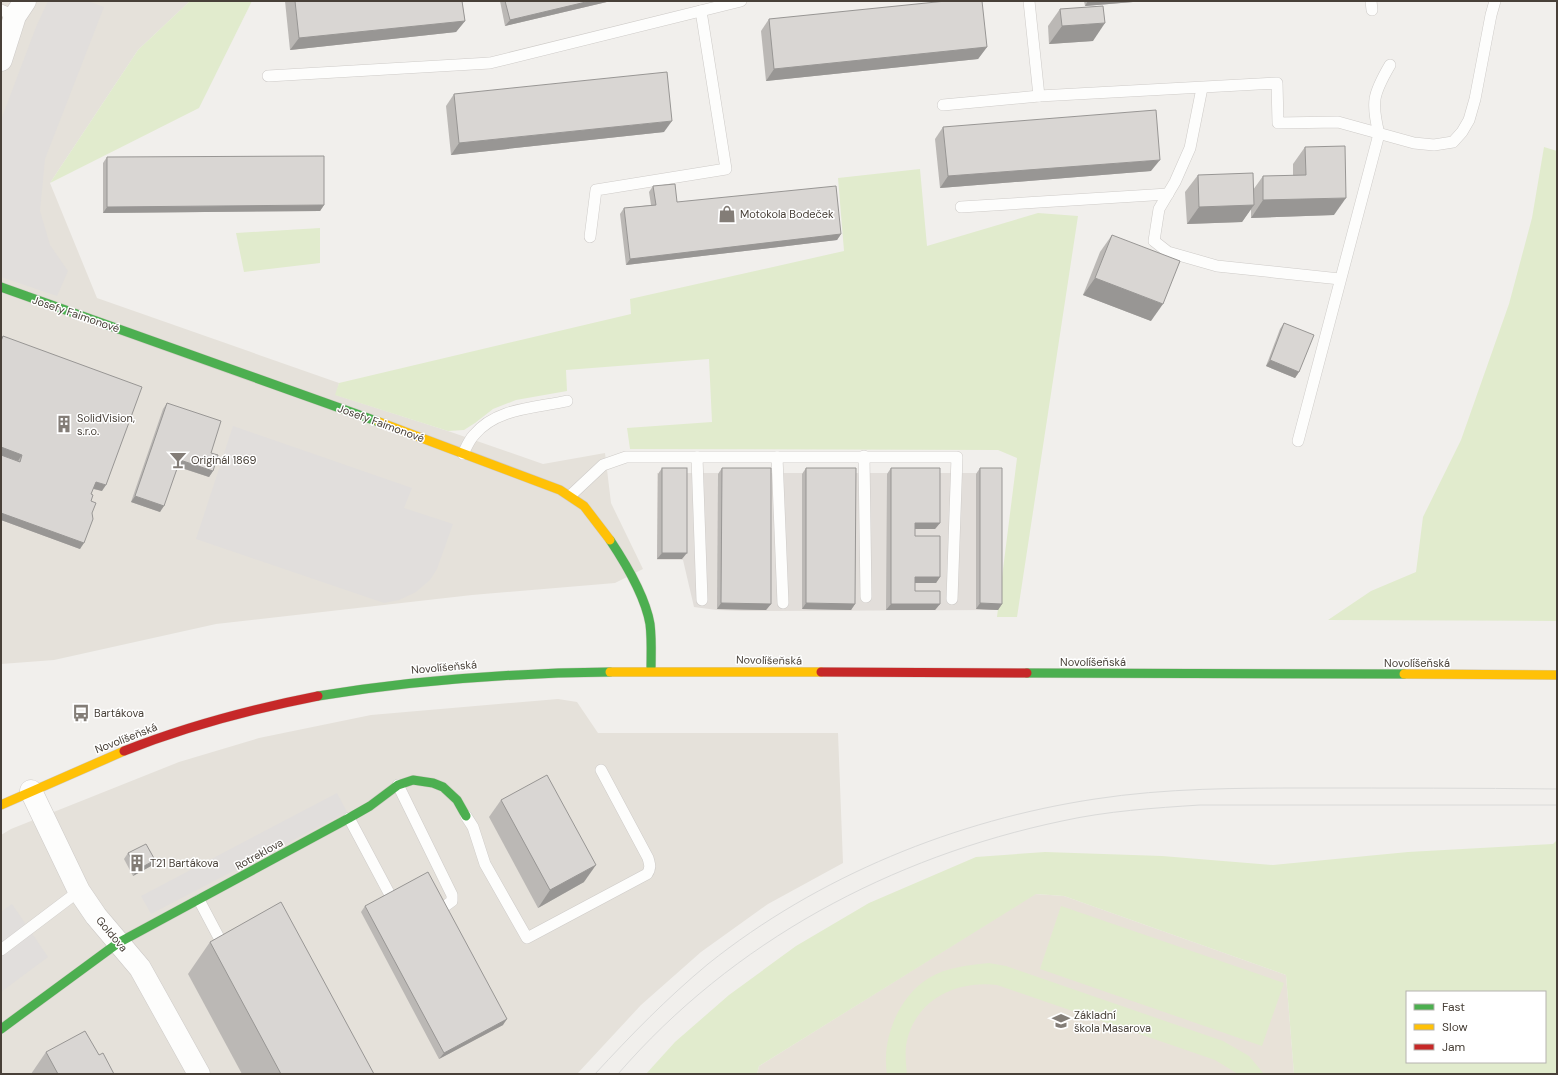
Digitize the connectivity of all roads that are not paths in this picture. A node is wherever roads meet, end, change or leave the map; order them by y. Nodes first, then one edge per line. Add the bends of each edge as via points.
1 (741, 1) edge
2 (1029, 1) edge
3 (1495, 1) edge
4 (14, 9) edge
5 (701, 11) junction
6 (1, 60) edge
7 (1390, 65) dead end
8 (268, 76) dead end
9 (1202, 88) junction
10 (1039, 96) junction
11 (943, 105) dead end
12 (1379, 134) junction
13 (1168, 194) junction
14 (961, 207) dead end
15 (590, 237) dead end
16 (1340, 279) junction
17 (1, 287) edge
18 (567, 401) dead end
19 (1298, 441) dead end
20 (463, 454) junction
21 (864, 456) junction
22 (696, 458) junction
23 (777, 458) junction
24 (571, 495) junction
25 (866, 597) dead end
26 (952, 599) dead end
27 (702, 600) dead end
28 (783, 603) dead end
29 (651, 671) junction
30 (1557, 675) edge
31 (601, 770) dead end
32 (398, 785) junction
33 (31, 791) junction
34 (1, 805) edge
35 (466, 816) joint
36 (349, 818) junction
37 (79, 891) junction
38 (389, 893) edge
39 (199, 900) junction
40 (441, 909) edge
41 (118, 943) junction
42 (1, 950) edge
43 (226, 952) edge
44 (1, 1029) edge
45 (199, 1074) edge

1 - 5 lane
2 - 10 lane
3 - 12 lane via 1475,99 1469,120 1462,132 1453,142 1434,145
4 - 6 street
5 - 8 lane via 490,63
5 - 15 lane via 726,169 596,190
7 - 12 lane via 1378,86 1373,111
9 - 10 lane
9 - 12 lane via 1277,83 1278,123 1338,122
9 - 13 lane via 1190,148
10 - 11 lane
12 - 16 lane
13 - 14 lane
13 - 16 lane via 1159,209 1154,241 1168,252 1217,266
16 - 19 lane
17 - 20 street, Josefy Faimonové via 281,386
18 - 20 lane via 503,414 486,423 473,436
20 - 24 street, Josefy Faimonové
21 - 23 lane
21 - 25 lane
21 - 26 lane via 957,457
22 - 23 lane
22 - 24 lane via 626,457 613,460
22 - 27 lane
23 - 28 lane
24 - 29 street, Josefy Faimonové via 597,520 615,548 645,607 650,627
29 - 30 street, Novolíšeňská
29 - 33 street, Novolíšeňská via 549,672 447,679 396,684 298,701 211,721 171,734
31 - 35 lane via 648,858 649,870 647,874 527,938 486,864 473,827
32 - 35 street, Rotreklova via 413,780 443,787 457,800
32 - 36 street, Rotreklova
32 - 40 lane via 452,896 452,901
33 - 34 street, Novolíšeňská
33 - 37 street, Goldova
36 - 38 lane
36 - 39 street, Rotreklova
37 - 41 street, Goldova
37 - 42 lane
39 - 41 street, Rotreklova
39 - 43 lane
41 - 44 street, Rotreklova
41 - 45 street, Goldova via 140,968

